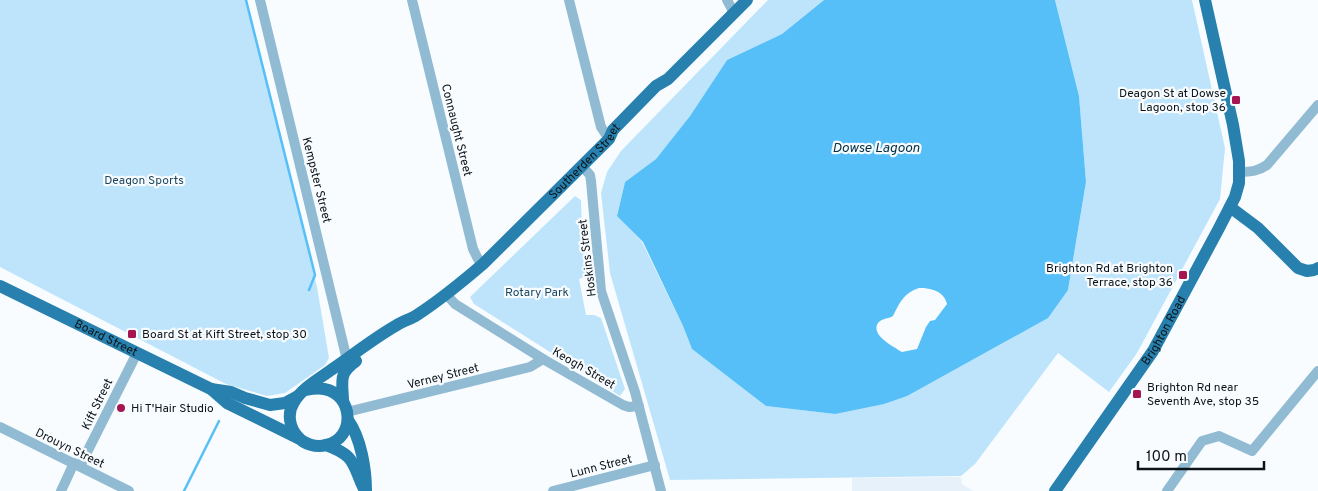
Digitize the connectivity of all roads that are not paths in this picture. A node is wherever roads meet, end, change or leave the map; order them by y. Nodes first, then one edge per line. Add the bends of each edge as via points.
1 (260, 0) edge
2 (412, 0) edge
3 (570, 0) edge
4 (727, 0) edge
5 (747, 0) edge
6 (1204, 0) edge
7 (734, 13) junction
8 (1318, 104) edge
9 (609, 139) junction
10 (582, 166) junction
11 (1240, 172) junction
12 (1230, 207) junction
13 (483, 264) junction
14 (1318, 268) edge
15 (0, 286) edge
16 (446, 294) junction
17 (136, 353) junction
18 (543, 359) junction
19 (348, 362) junction
20 (1318, 370) edge
21 (211, 389) junction
22 (302, 393) junction
23 (343, 399) junction
24 (639, 406) junction
25 (348, 416) junction
26 (0, 427) edge
27 (300, 440) junction
28 (326, 446) junction
29 (77, 465) junction
30 (655, 465) junction
31 (61, 491) edge
32 (129, 491) edge
33 (366, 491) edge
34 (553, 491) edge
35 (661, 491) edge
36 (1055, 491) edge
37 (1167, 491) edge

1 - 19 street, Kempster Street
2 - 13 street, Connaught Street via 473,249
3 - 9 street via 601,127
4 - 7 street
5 - 7 main road, Southerden Street
6 - 11 main road via 1233,125
7 - 9 main road, Southerden Street via 618,124
8 - 11 street via 1266,165 1251,172
9 - 10 main road, Southerden Street
10 - 13 main road, Southerden Street
10 - 24 street, Hoskins Street via 591,181 601,291
11 - 12 main road, Brighton Road
12 - 14 main road via 1258,228 1298,268 1307,271
12 - 36 main road, Brighton Road via 1153,352
13 - 16 main road, Southerden Street
15 - 17 main road, Board Street
16 - 18 street, Keogh Street via 455,304
16 - 19 main road, Southerden Street via 401,331
17 - 21 main road, Board Street
17 - 29 street, Kift Street
18 - 24 street, Keogh Street via 623,405
18 - 25 street, Verney Street via 530,367
19 - 22 main road, Southerden Street
19 - 23 main road via 342,375
20 - 37 street via 1252,451 1219,436 1202,440
21 - 22 main road, Board Street via 270,405 285,403
21 - 27 main road, Board Street via 227,403
22 - 23 main road via 323,389
22 - 27 main road via 293,403 290,420
23 - 25 main road
24 - 30 street
25 - 28 main road via 341,436
25 - 33 main road via 366,474
26 - 29 street, Drouyn Street
27 - 28 main road
28 - 33 main road via 344,453 354,462
29 - 31 street, Kift Street
29 - 32 street, Drouyn Street
30 - 34 street, Lunn Street
30 - 35 street

